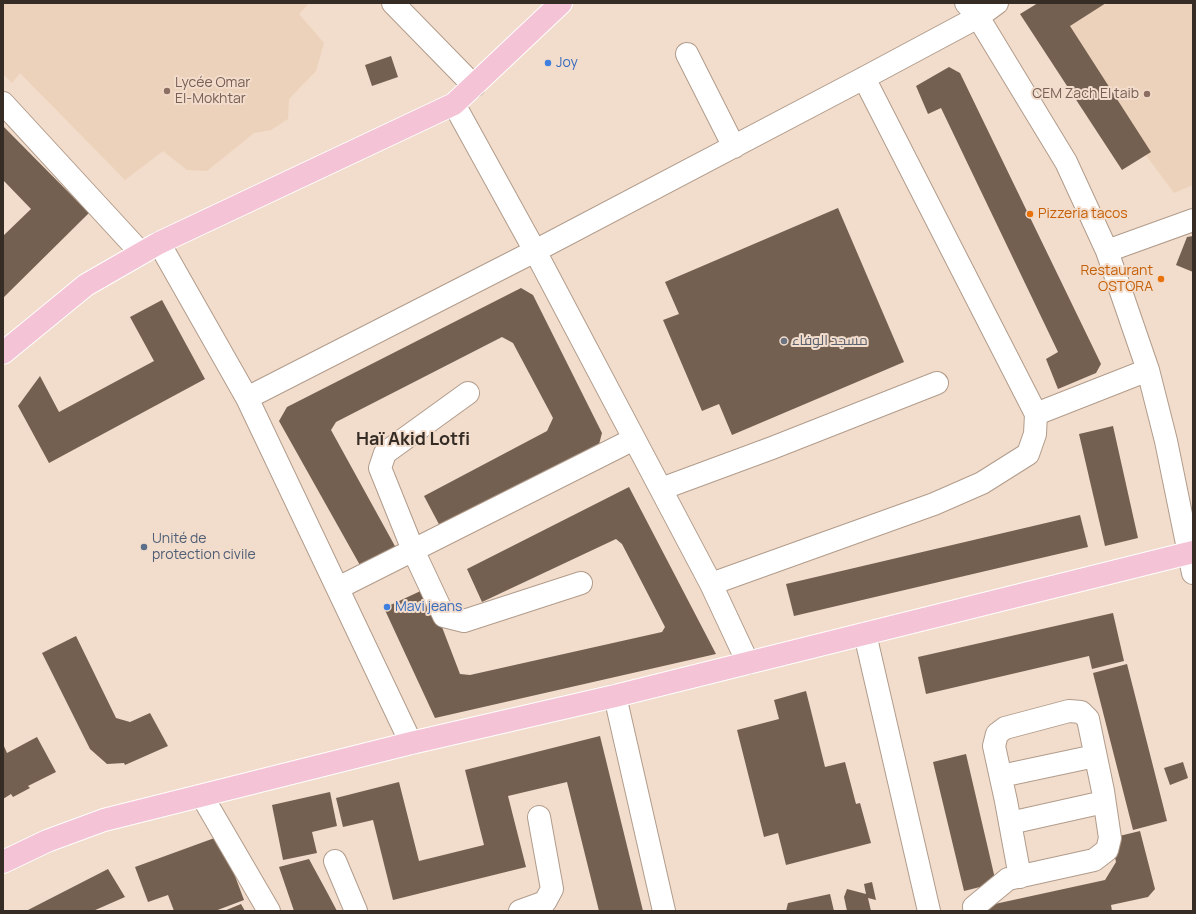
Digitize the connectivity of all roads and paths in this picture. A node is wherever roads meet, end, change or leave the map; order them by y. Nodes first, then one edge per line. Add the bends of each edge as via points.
1 (392, 3) edge
2 (561, 3) edge
3 (997, 3) edge
4 (972, 10) edge
5 (687, 54) dead end
6 (864, 78) junction
7 (474, 86) junction
8 (3, 103) edge
9 (454, 104) junction
10 (734, 147) junction
11 (1193, 220) edge
12 (150, 248) junction
13 (535, 251) junction
14 (1107, 251) junction
15 (3, 353) edge
16 (1148, 370) junction
17 (937, 383) dead end
18 (468, 394) dead end
19 (248, 398) junction
20 (1036, 414) junction
21 (634, 439) junction
22 (661, 489) junction
23 (413, 550) junction
24 (1192, 560) edge
25 (581, 583) dead end
26 (711, 584) junction
27 (338, 588) junction
28 (865, 634) junction
29 (748, 663) junction
30 (615, 696) junction
31 (411, 743) junction
32 (1096, 756) junction
33 (1001, 776) junction
34 (202, 796) junction
35 (1104, 802) junction
36 (539, 817) dead end
37 (1010, 823) junction
38 (335, 861) dead end
39 (3, 862) edge
40 (1020, 877) junction
41 (269, 911) edge
42 (356, 911) edge
43 (520, 911) edge
44 (664, 911) edge
45 (929, 911) edge
46 (975, 911) edge

1 - 7 street
2 - 7 main road
3 - 4 street
4 - 6 street
4 - 14 street via 1066,162
5 - 10 street
6 - 10 street
6 - 20 street
7 - 9 main road
8 - 12 street
9 - 12 main road
9 - 13 street
10 - 13 street
11 - 14 street
12 - 15 main road via 86,285
12 - 19 street
13 - 19 street
13 - 21 street
14 - 16 street
16 - 20 street
16 - 24 street
17 - 22 street
18 - 23 street via 385,453 380,468
19 - 27 street
20 - 26 street via 1035,434 1028,454 982,483 934,504
21 - 22 street
21 - 23 street
22 - 26 street
23 - 25 street via 444,616 464,621
23 - 27 street
24 - 28 main road
26 - 29 street
27 - 31 street
28 - 29 main road
28 - 45 street
29 - 30 main road
30 - 31 main road
30 - 44 street
31 - 34 main road
32 - 33 street
32 - 33 street via 1088,719 1081,712 1069,711 1006,728 997,734 994,746
32 - 35 street
33 - 37 street
34 - 39 main road via 104,820 47,840
34 - 41 street
35 - 37 street
35 - 40 street via 1110,838 1107,850 1094,860
36 - 43 street via 552,889 545,902
37 - 40 street
38 - 42 street
40 - 46 street via 1008,879 974,907

